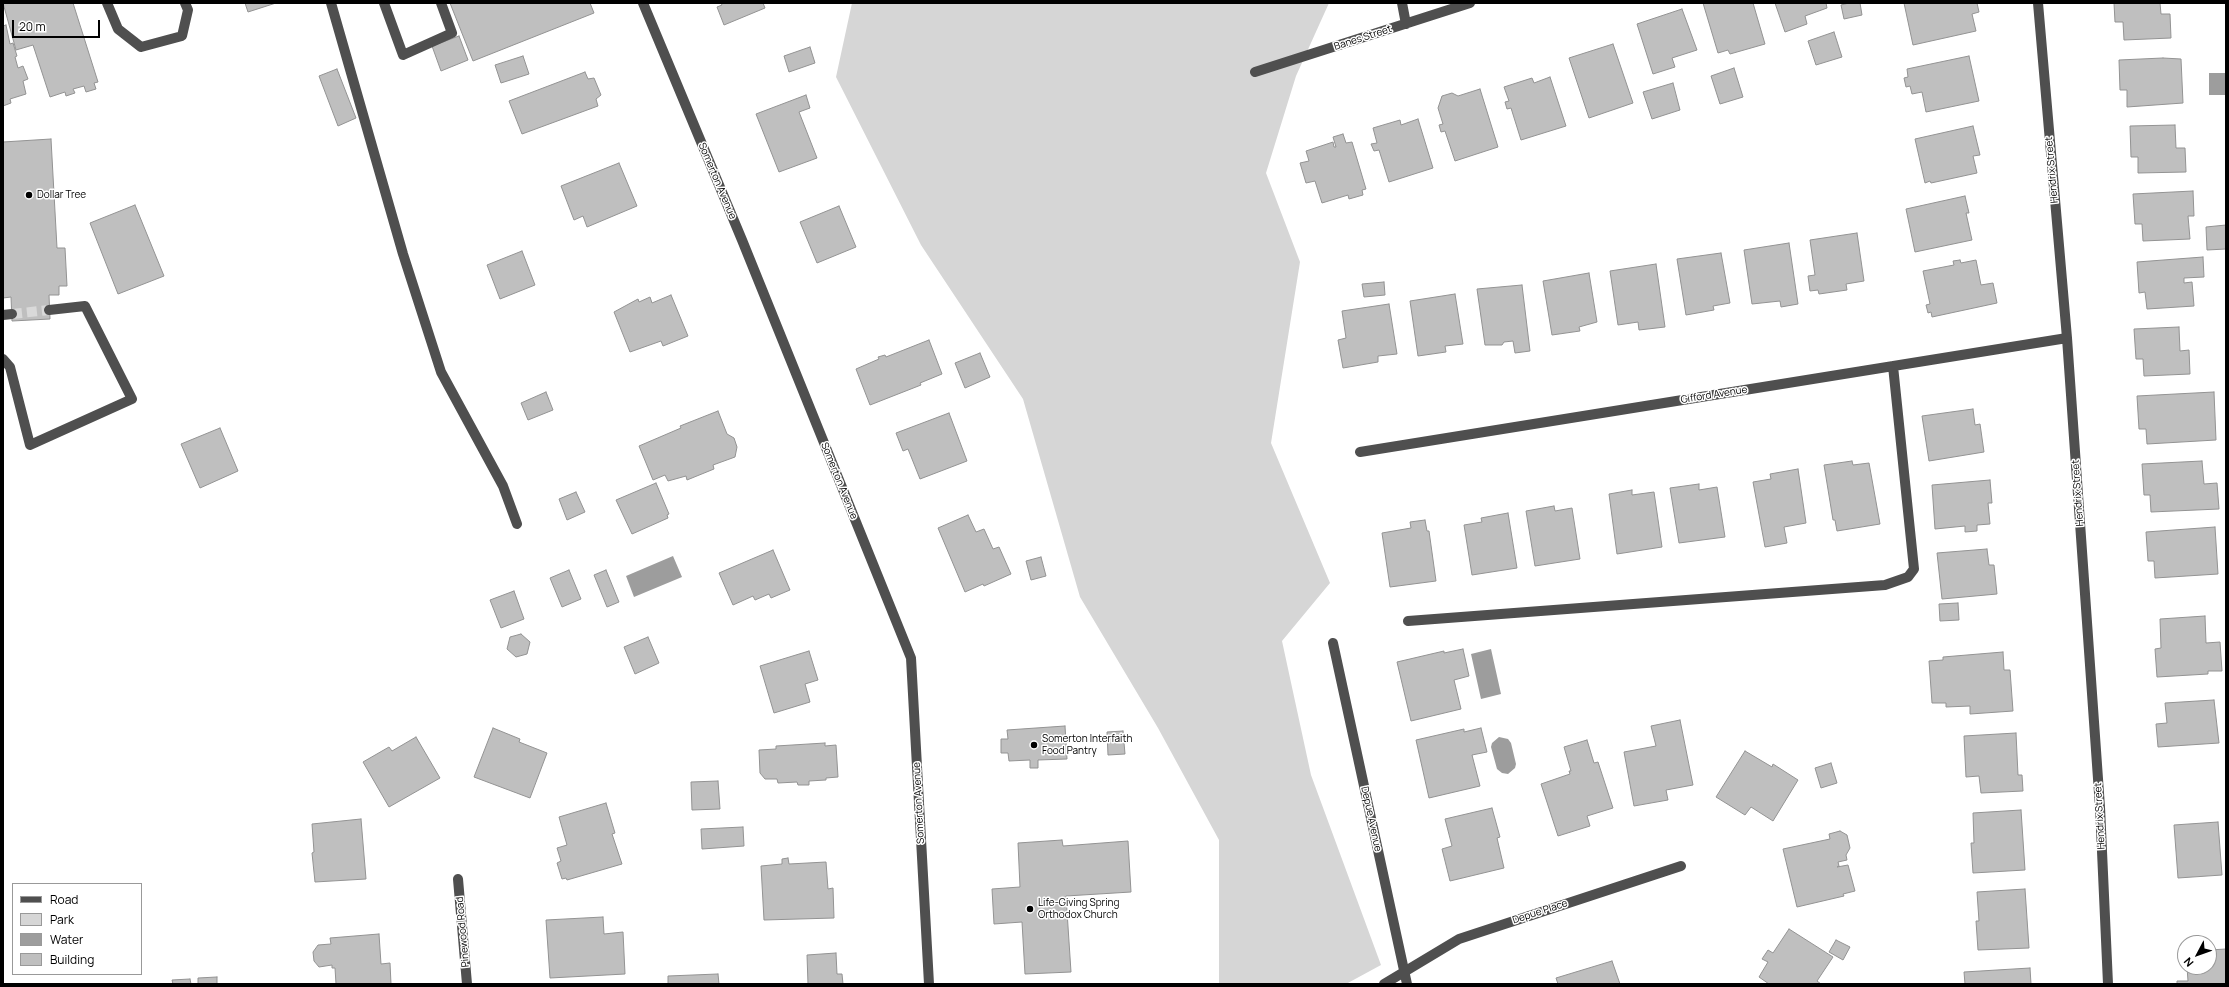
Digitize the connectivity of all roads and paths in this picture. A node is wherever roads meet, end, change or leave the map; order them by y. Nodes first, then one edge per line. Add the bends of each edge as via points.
1 (107, 3) edge
2 (185, 3) edge
3 (331, 3) edge
4 (384, 3) edge
5 (441, 3) edge
6 (643, 3) edge
7 (1402, 3) edge
8 (1470, 3) edge
9 (2038, 3) edge
10 (1452, 6) edge
11 (1406, 24) junction
12 (1255, 72) dead end
13 (50, 310) tunnel mouth
14 (2067, 338) junction
15 (3, 359) edge
16 (1893, 366) junction
17 (1360, 452) dead end
18 (517, 524) dead end
19 (1408, 621) dead end
20 (1333, 643) dead end
21 (1681, 866) dead end
22 (458, 879) dead end
23 (1405, 973) junction
24 (467, 984) edge
25 (929, 984) edge
26 (1384, 984) edge
27 (1407, 984) edge
28 (2108, 984) edge

1 - 2 street via 118,29 142,47 182,36 188,10
3 - 18 street via 403,254 441,372 503,486
4 - 5 street via 403,55 452,33
6 - 25 street, Somerton Avenue via 748,254 910,658
7 - 11 street
8 - 10 street, Banes Street
9 - 14 street, Hendrix Street
10 - 11 street, Banes Street
11 - 12 street, Banes Street
13 - 15 street via 85,306 132,399 30,445 10,367
14 - 16 street, Gifford Avenue
14 - 28 street, Hendrix Street via 2100,807
16 - 17 street, Gifford Avenue
16 - 19 street via 1914,569 1908,577 1898,582 1877,586
20 - 23 street, Depue Avenue
21 - 23 street, Depue Place via 1458,939
22 - 24 street, Pinewood Road
23 - 26 street
23 - 27 street, Depue Avenue

